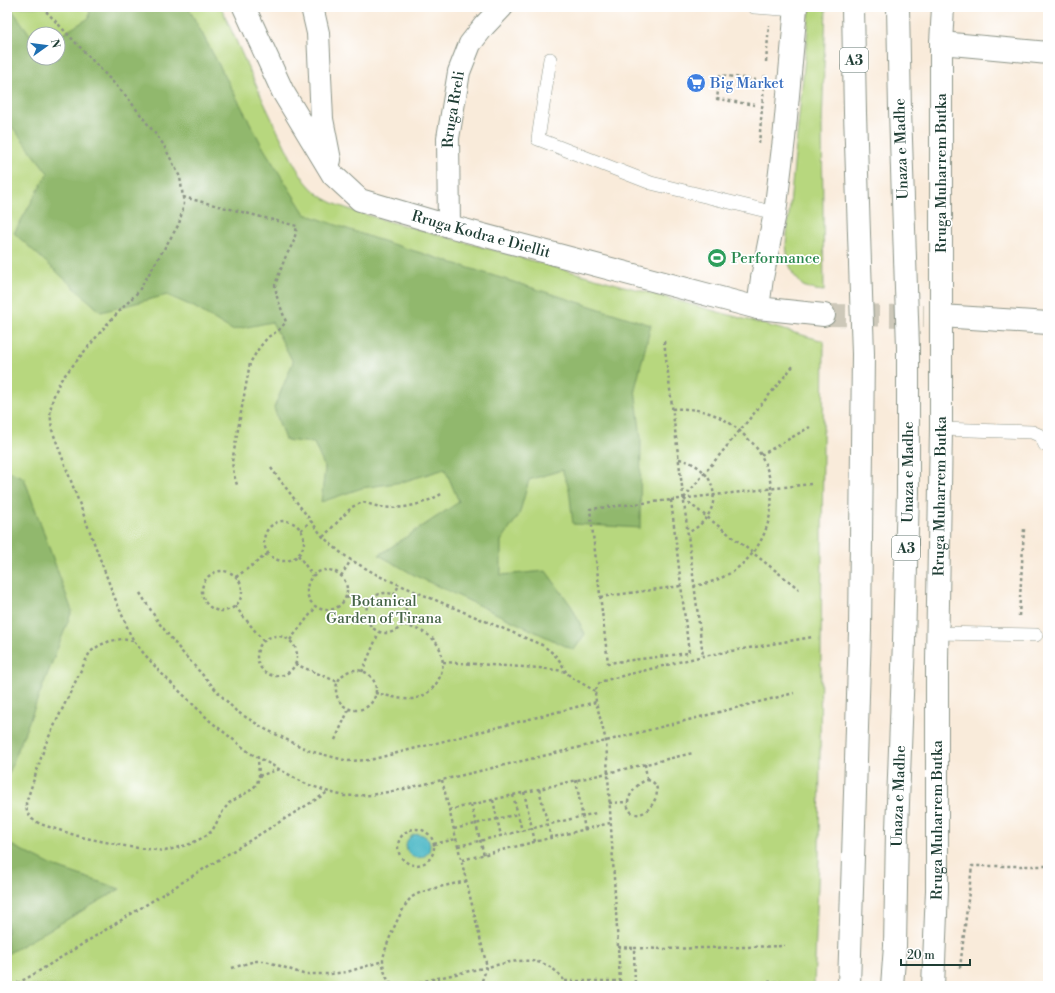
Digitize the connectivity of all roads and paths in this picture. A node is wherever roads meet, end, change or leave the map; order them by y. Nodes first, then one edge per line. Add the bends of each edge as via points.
1 (42, 7) edge
2 (244, 7) edge
3 (312, 7) edge
4 (502, 7) edge
5 (754, 7) edge
6 (853, 7) edge
7 (898, 7) edge
8 (943, 7) edge
9 (770, 8) junction
10 (796, 8) edge
11 (941, 43) junction
12 (1048, 53) edge
13 (550, 59) dead end
14 (757, 80) dead end
15 (755, 105) dead end
16 (758, 150) dead end
17 (333, 175) junction
18 (183, 198) junction
19 (775, 213) junction
20 (449, 226) junction
21 (758, 308) junction
22 (824, 315) tunnel mouth
23 (932, 316) junction
24 (1048, 323) edge
25 (664, 341) dead end
26 (794, 365) dead end
27 (672, 409) junction
28 (810, 427) dead end
29 (941, 428) junction
30 (740, 430) junction
31 (1045, 445) dead end
32 (760, 455) junction
33 (679, 459) junction
34 (271, 468) dead end
35 (704, 473) junction
36 (811, 484) dead end
37 (237, 485) dead end
38 (771, 489) junction
39 (443, 493) dead end
40 (714, 495) junction
41 (683, 499) junction
42 (671, 500) junction
43 (708, 518) junction
44 (311, 521) junction
45 (1024, 529) dead end
46 (301, 530) junction
47 (687, 533) junction
48 (324, 537) junction
49 (269, 553) junction
50 (753, 553) junction
51 (298, 556) junction
52 (351, 560) junction
53 (314, 576) junction
54 (340, 576) junction
55 (236, 577) junction
56 (399, 585) junction
57 (681, 586) junction
58 (694, 586) junction
59 (799, 589) dead end
60 (140, 593) dead end
61 (394, 595) junction
62 (346, 597) junction
63 (600, 597) junction
64 (235, 606) junction
65 (367, 606) junction
66 (316, 607) junction
67 (1019, 620) dead end
68 (403, 624) junction
69 (379, 632) junction
70 (938, 633) junction
71 (1036, 635) dead end
72 (812, 637) dead end
73 (290, 640) junction
74 (134, 641) junction
75 (264, 642) junction
76 (703, 656) junction
77 (443, 662) junction
78 (295, 664) junction
79 (362, 672) junction
80 (566, 672) junction
81 (338, 682) junction
82 (595, 691) junction
83 (375, 693) junction
84 (794, 693) dead end
85 (596, 702) junction
86 (348, 709) junction
87 (335, 740) dead end
88 (606, 741) junction
89 (693, 753) dead end
90 (258, 758) junction
91 (645, 764) junction
92 (280, 769) junction
93 (608, 773) junction
94 (259, 776) junction
95 (442, 780) junction
96 (576, 780) junction
97 (647, 780) junction
98 (539, 789) junction
99 (329, 792) junction
100 (524, 792) junction
101 (513, 795) junction
102 (493, 800) junction
103 (628, 802) junction
104 (610, 803) junction
105 (471, 805) junction
106 (449, 810) junction
107 (596, 813) dead end
108 (518, 814) junction
109 (582, 816) junction
110 (497, 819) junction
111 (610, 823) junction
112 (476, 824) junction
113 (548, 824) junction
114 (532, 828) junction
115 (454, 829) junction
116 (585, 830) junction
117 (522, 831) junction
118 (501, 836) junction
119 (551, 838) junction
120 (456, 839) junction
121 (481, 840) junction
122 (535, 842) junction
123 (434, 844) junction
124 (458, 846) junction
125 (484, 855) junction
126 (462, 860) junction
127 (1048, 866) edge
128 (467, 881) junction
129 (785, 946) dead end
130 (618, 948) junction
131 (634, 948) junction
132 (383, 961) junction
133 (487, 967) junction
134 (232, 968) dead end
135 (960, 968) dead end
136 (565, 981) junction
137 (794, 981) dead end
138 (12, 986) edge
139 (393, 986) edge
140 (397, 986) edge
141 (402, 986) edge
142 (480, 986) edge
143 (568, 986) edge
144 (635, 986) edge
145 (660, 986) edge
146 (849, 986) edge
147 (892, 986) edge
148 (932, 986) edge

1 - 18 path via 150,125 164,144 180,177
2 - 17 main road, Rruga Kodra e Diellit via 283,92
3 - 17 main road via 318,33 322,119
4 - 20 main road, Rruga Rreli via 470,44 459,72 448,138
5 - 9 lane
6 - 146 main road, A3 via 863,354 860,631
7 - 147 main road, Unaza e Madhe / A3 via 908,347 908,492
8 - 11 main road, Rruga Muharrem Butka
9 - 10 lane
9 - 16 path
10 - 19 main road
11 - 12 main road
11 - 23 main road, Rruga Muharrem Butka
13 - 19 lane via 538,139 651,183
14 - 15 path via 720,74 717,99
17 - 20 main road, Rruga Kodra e Diellit via 360,200
18 - 37 path via 297,226 294,241 275,285 286,322 258,348 250,363 232,462
18 - 74 path via 184,204 178,224 138,292 108,323 60,381 50,411 52,430 112,591
19 - 21 main road
20 - 21 main road, Rruga Kodra e Diellit
21 - 22 main road, Rruga Kodra e Diellit
23 - 24 main road
23 - 29 main road, Rruga Muharrem Butka
25 - 27 path
26 - 30 path
27 - 30 path via 690,409 711,414
27 - 33 path
28 - 32 path
29 - 31 lane via 1032,432 1041,436
29 - 70 main road, Rruga Muharrem Butka
30 - 32 path
30 - 35 path
32 - 38 path via 769,475
33 - 35 path via 696,465
33 - 41 path
34 - 44 path
35 - 40 path
35 - 41 path
36 - 38 path
38 - 40 path
38 - 50 path via 769,518 762,539
39 - 48 path via 424,502 401,507 379,507 363,502 352,507
40 - 41 path
40 - 43 path
41 - 42 path
41 - 43 path
41 - 47 path
42 - 57 path
42 - 63 path via 590,509
43 - 47 path
43 - 50 path
44 - 46 path
44 - 48 path
45 - 67 path
46 - 49 path via 287,521 274,524 268,530 265,539
46 - 51 path via 304,544
47 - 58 path
48 - 52 path
49 - 51 path via 273,558 282,561
49 - 55 path
50 - 58 path via 742,565 724,577
50 - 59 path
51 - 53 path
52 - 54 path
52 - 56 path
53 - 54 path via 326,571
53 - 66 path via 309,583 308,592 310,601
54 - 62 path via 346,584
55 - 64 path via 241,594
55 - 64 path via 229,572 216,572 208,576 202,588 205,601 215,610 224,611
56 - 61 path
56 - 80 path via 542,645 555,654
57 - 63 path
57 - 63 path via 689,653 608,663
58 - 76 path
60 - 85 path via 163,629 236,711 286,740 329,757 348,761 370,760
61 - 65 path via 380,594
61 - 68 path via 405,607 406,616
62 - 65 path
62 - 66 path via 341,605 334,609
64 - 75 path
65 - 69 path via 369,624
66 - 73 path
68 - 69 path via 392,632
68 - 77 path via 432,638 439,647
69 - 79 path
70 - 71 lane
70 - 148 main road, Rruga Muharrem Butka via 937,890
72 - 76 path
73 - 75 path via 276,636
73 - 78 path via 296,650
74 - 90 path via 159,672 210,720
74 - 94 path via 110,641 90,652 46,743 26,804 27,813 32,819 81,837 166,851 190,844 212,832 223,811 251,790 257,784
75 - 78 path via 259,649 258,658 260,666 267,673 275,676 284,675
76 - 82 path via 600,682
77 - 80 path
77 - 83 path via 440,679 433,689 423,696 405,699
78 - 81 path
79 - 81 path via 349,672
79 - 83 path via 370,676
80 - 82 path via 571,678
81 - 86 path via 337,697
82 - 85 path
83 - 86 path via 366,707 358,710
84 - 88 path
85 - 88 path
86 - 87 path
88 - 93 path
88 - 95 path
89 - 91 path
90 - 92 path
90 - 94 path
91 - 93 path
91 - 97 path
92 - 94 path
92 - 99 path via 304,783
93 - 96 path
93 - 104 path
95 - 99 path via 371,795 344,796
95 - 106 path
96 - 98 path
96 - 109 path
97 - 103 path via 634,788
97 - 103 path via 653,782 657,788 656,798 651,807 634,814
98 - 100 path
98 - 113 path
99 - 138 path
100 - 101 path
100 - 114 path
101 - 102 path
101 - 108 path
102 - 105 path
102 - 110 path
103 - 104 path
104 - 111 path
105 - 106 path
105 - 112 path
106 - 115 path
107 - 109 path
108 - 110 path
108 - 117 path
109 - 113 path
109 - 116 path
110 - 112 path
110 - 118 path
111 - 116 path
111 - 130 path
112 - 115 path
112 - 121 path
113 - 114 path
113 - 119 path
114 - 117 path
114 - 122 path
115 - 120 path
116 - 119 path
117 - 118 path
118 - 121 path
119 - 122 path
120 - 123 path
120 - 124 path
121 - 124 path
121 - 125 path
122 - 125 path
123 - 123 path via 426,833 413,829 401,837 398,852 406,862 419,865 430,858
124 - 126 path
125 - 126 path
126 - 128 path
127 - 135 path via 972,866
128 - 132 path via 412,896 406,903 386,946
128 - 133 path
129 - 131 path
130 - 131 path
130 - 136 path via 620,981
131 - 144 path
132 - 134 path via 347,972 330,974 303,974 266,961 255,961
132 - 139 path via 384,972
133 - 136 path via 524,960 538,962 552,967
133 - 141 path
133 - 142 path
136 - 143 path
137 - 145 path
139 - 140 path

